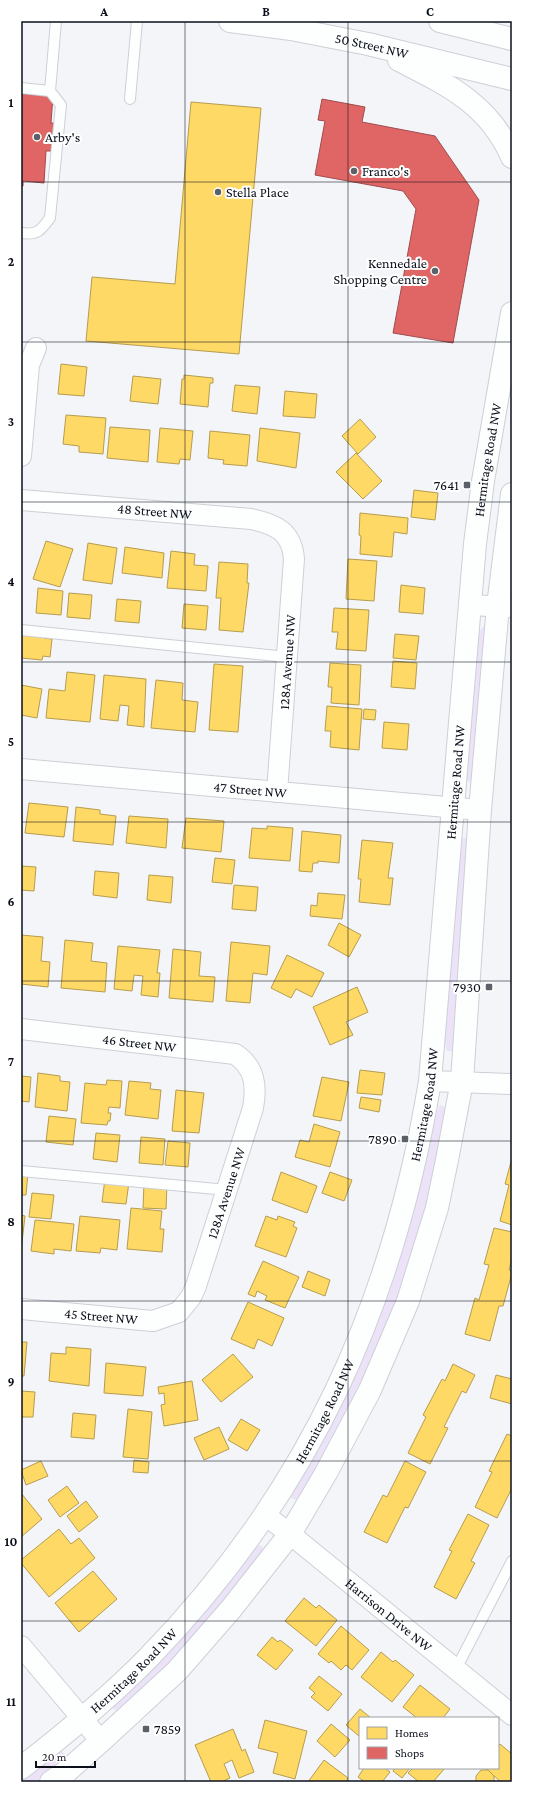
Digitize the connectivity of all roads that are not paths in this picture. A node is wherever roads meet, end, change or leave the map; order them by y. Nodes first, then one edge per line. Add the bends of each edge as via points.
1 (56, 21) edge
2 (137, 21) edge
3 (230, 21) edge
4 (440, 21) edge
5 (512, 39) edge
6 (368, 44) junction
7 (512, 79) edge
8 (21, 88) edge
9 (50, 90) junction
10 (130, 99) dead end
11 (512, 157) edge
12 (21, 233) edge
13 (512, 313) edge
14 (36, 348) dead end
15 (21, 456) edge
16 (512, 494) edge
17 (21, 500) edge
18 (285, 534) joint
19 (470, 605) junction
20 (505, 607) edge
21 (21, 630) edge
22 (287, 657) junction
23 (21, 769) edge
24 (278, 792) junction
25 (453, 807) junction
26 (480, 810) junction
27 (21, 1029) edge
28 (251, 1069) joint
29 (430, 1081) junction
30 (462, 1081) junction
31 (512, 1084) edge
32 (21, 1171) edge
33 (227, 1190) junction
34 (21, 1309) edge
35 (179, 1312) joint
36 (265, 1515) junction
37 (290, 1534) junction
38 (512, 1561) edge
39 (21, 1646) edge
40 (456, 1669) junction
41 (512, 1715) edge
42 (81, 1718) junction
43 (101, 1741) junction
44 (21, 1768) edge
45 (51, 1782) edge

1 - 9 lane
2 - 10 lane
3 - 6 street, 50 Street NW
4 - 5 street
6 - 7 street, 50 Street NW
6 - 11 street via 467,98 505,140
8 - 9 lane
9 - 12 lane via 61,105 50,218 39,231 32,234
13 - 19 street, Hermitage Road NW via 483,481
14 - 15 street via 28,373
16 - 20 street, Hermitage Road NW
17 - 18 street, 48 Street NW via 252,519 270,524
18 - 22 street, 128A Avenue NW via 293,550 294,559
19 - 20 street
19 - 25 street, Hermitage Road NW
20 - 26 street, Hermitage Road NW
21 - 22 lane
22 - 24 street, 128A Avenue NW
23 - 24 street, 47 Street NW
24 - 25 street, 47 Street NW
25 - 26 street, 47 Street NW
25 - 29 street, Hermitage Road NW
26 - 30 street, Hermitage Road NW
27 - 28 street, 46 Street NW via 222,1051 235,1054
28 - 33 street, 128A Avenue NW via 256,1095
29 - 30 street
29 - 36 street, Hermitage Road NW via 407,1197 378,1294 339,1387 291,1475
30 - 31 street
30 - 37 street, Hermitage Road NW via 437,1208 408,1300 370,1390
32 - 33 lane
33 - 35 street, 128A Avenue NW via 196,1286
34 - 35 street, 45 Street NW via 153,1321
36 - 37 street, Harrison Drive NW
36 - 42 street, Hermitage Road NW via 239,1553 178,1626 147,1659
37 - 40 street, Harrison Drive NW
37 - 43 street, Hermitage Road NW via 231,1609 177,1671
38 - 40 lane
39 - 42 street
40 - 41 street, Harrison Drive NW
42 - 43 street
42 - 44 street, Hermitage Road NW
43 - 45 street, Hermitage Road NW

